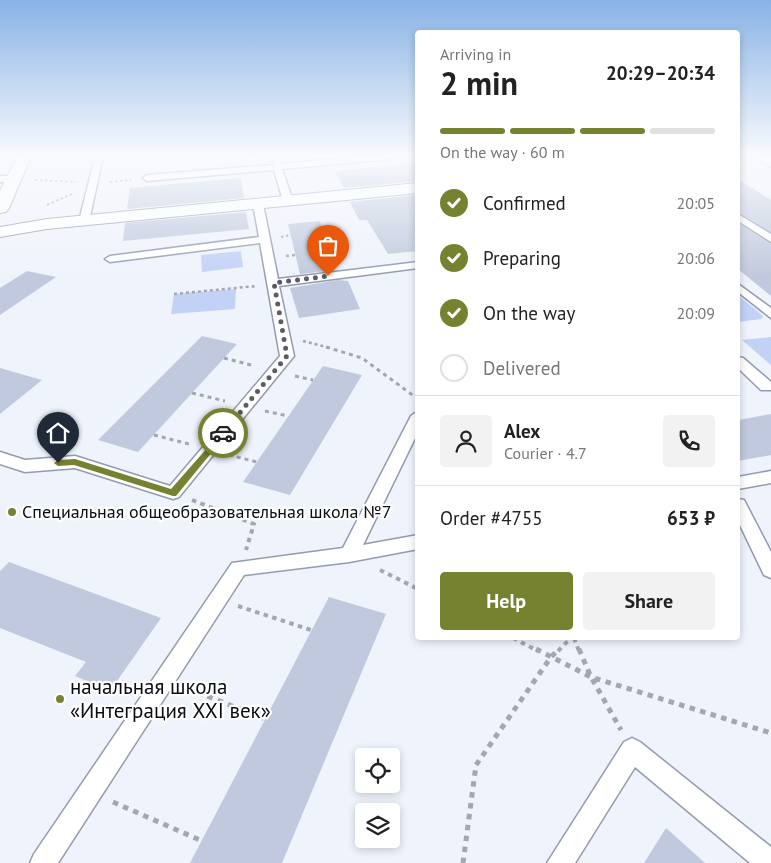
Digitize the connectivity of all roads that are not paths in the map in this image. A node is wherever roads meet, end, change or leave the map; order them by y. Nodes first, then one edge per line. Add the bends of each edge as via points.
1 (90, 197) edge
2 (287, 197) edge
3 (325, 197) edge
4 (288, 201) junction
5 (258, 204) junction
6 (740, 218) edge
7 (84, 221) junction
8 (0, 232) edge
9 (771, 239) edge
10 (265, 240) junction
11 (110, 259) dead end
12 (415, 265) edge
13 (274, 283) junction
14 (740, 289) edge
15 (771, 314) edge
16 (740, 363) edge
17 (771, 386) edge
18 (415, 422) edge
19 (0, 458) edge
20 (771, 477) edge
21 (740, 483) edge
22 (740, 509) edge
23 (415, 543) edge
24 (349, 555) junction
25 (771, 570) edge
26 (43, 863) edge
27 (560, 863) edge
28 (770, 863) edge

1 - 7 lane
2 - 4 lane
3 - 4 street
4 - 5 street
5 - 7 street
5 - 10 lane
6 - 9 lane
7 - 8 street
10 - 11 lane
10 - 13 lane
12 - 13 lane
13 - 19 lane via 287,356 173,493 75,462 25,466
14 - 15 lane
16 - 17 lane via 766,387
18 - 24 lane
20 - 21 lane
22 - 25 lane
23 - 24 lane
24 - 26 lane via 239,568
27 - 28 lane via 632,750

